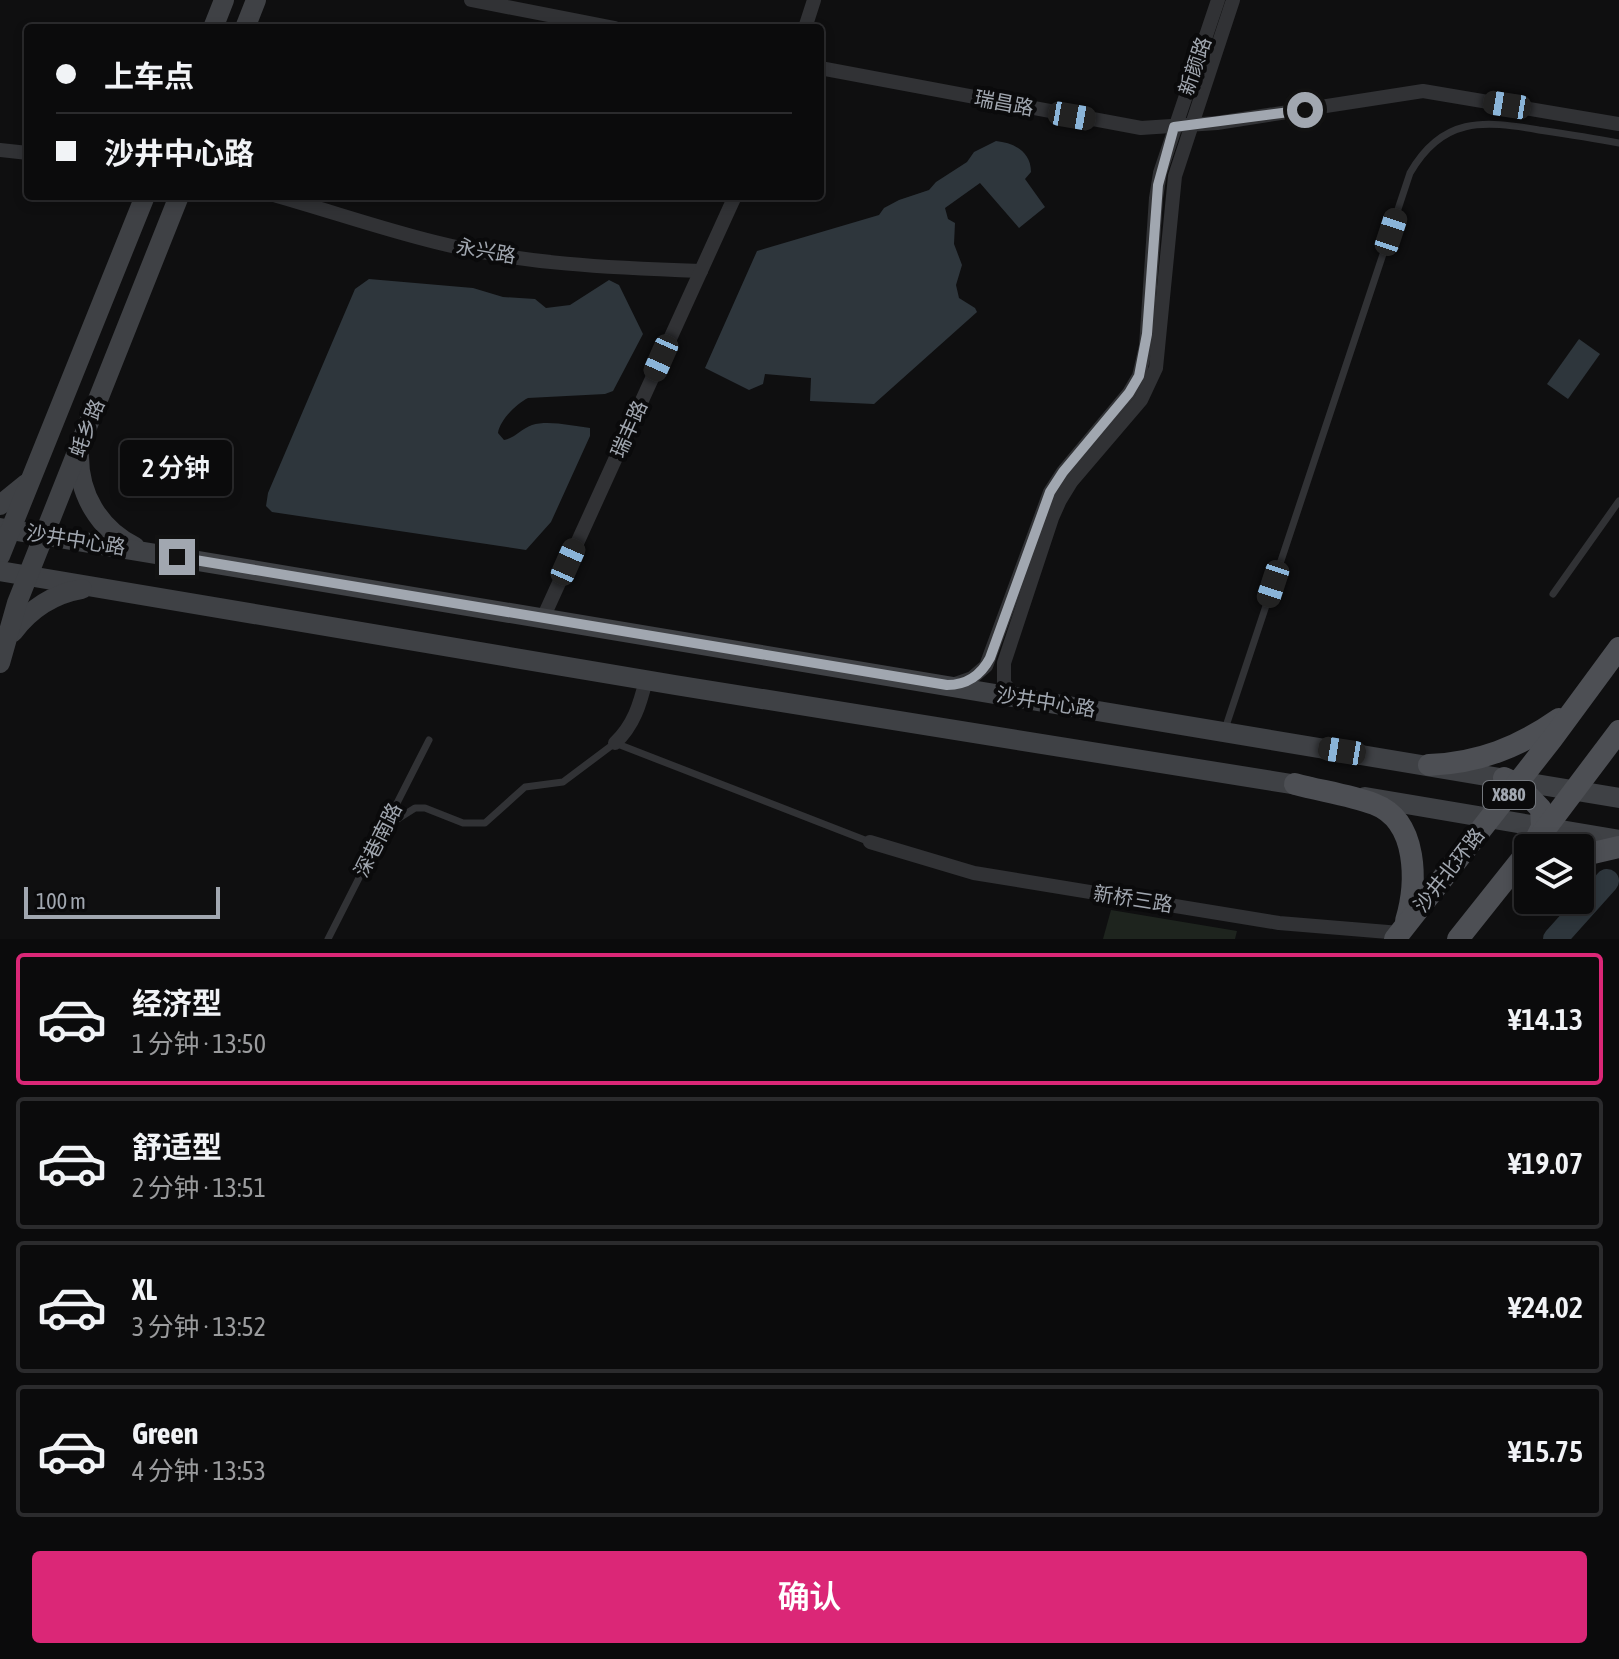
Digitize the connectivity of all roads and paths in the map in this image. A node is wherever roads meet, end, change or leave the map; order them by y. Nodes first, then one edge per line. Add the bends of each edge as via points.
1 (224, 0) edge
2 (256, 0) edge
3 (471, 0) edge
4 (814, 0) edge
5 (1218, 0) edge
6 (1233, 0) edge
7 (215, 24) edge
8 (247, 24) edge
9 (594, 24) edge
10 (806, 24) edge
11 (824, 69) edge
12 (1619, 124) edge
13 (1182, 126) junction
14 (1619, 143) edge
15 (0, 150) edge
16 (24, 153) edge
17 (143, 200) edge
18 (177, 200) edge
19 (291, 200) edge
20 (733, 200) edge
21 (701, 271) junction
22 (79, 446) junction
23 (33, 474) junction
24 (1619, 501) edge
25 (0, 505) edge
26 (5, 529) edge
27 (44, 535) junction
28 (146, 552) junction
29 (0, 556) edge
30 (0, 571) edge
31 (28, 575) junction
32 (100, 588) junction
33 (1553, 594) dead end
34 (543, 618) junction
35 (1619, 648) edge
36 (2, 654) edge
37 (646, 680) junction
38 (947, 685) junction
39 (1583, 696) junction
40 (1015, 697) junction
41 (1225, 731) junction
42 (1619, 731) edge
43 (429, 740) dead end
44 (615, 743) junction
45 (1429, 765) junction
46 (1513, 781) junction
47 (1295, 784) junction
48 (1575, 790) junction
49 (1619, 798) edge
50 (1490, 818) junction
51 (385, 827) junction
52 (1544, 827) junction
53 (1539, 834) edge
54 (1619, 840) edge
55 (870, 842) joint
56 (1619, 847) edge
57 (1594, 853) edge
58 (1514, 882) edge
59 (1397, 936) edge
60 (328, 939) edge
61 (1458, 939) edge

1 - 7 street
2 - 8 street
3 - 9 street
4 - 10 street
5 - 13 street, 新颜路
6 - 13 street, 新颜路
11 - 13 street, 瑞昌路 via 1133,127
12 - 13 street, 瑞昌路 via 1423,91
13 - 38 street, 新颜路 via 1158,185 1139,376 1050,492 986,666 965,682
13 - 40 street, 新颜路 via 1156,368 1141,400 1071,482 1052,518 1004,663 1004,683
14 - 41 lane via 1482,123 1439,138 1416,163
15 - 16 street
17 - 23 street, 蚝乡路
18 - 22 street, 蚝乡路
19 - 21 street, 永兴路 via 483,252
20 - 21 street, 瑞丰路
21 - 34 street, 瑞丰路
22 - 27 street, 蚝乡路
22 - 28 street via 81,478 91,507 111,531
23 - 25 street
23 - 26 street, 蚝乡路
24 - 33 lane
26 - 27 street, 沙井中心路
26 - 29 street, 蚝乡路
27 - 28 street, 沙井中心路
27 - 31 street, 蚝乡路
28 - 34 street, 沙井中心路
30 - 31 street, 沙井中心路
31 - 32 street, 沙井中心路
31 - 36 street, 蚝乡路
32 - 36 street via 51,599 25,618
32 - 37 street, 沙井中心路
34 - 38 street, 沙井中心路
35 - 39 main road, 沙井北环路 / X880
37 - 44 street via 631,724
37 - 47 street, 沙井中心路
38 - 40 street, 沙井中心路
39 - 45 main road via 1553,724 1504,751 1478,760
39 - 46 main road, 沙井北环路 / X880
40 - 41 street, 沙井中心路
41 - 45 street, 沙井中心路
42 - 48 main road, X880
43 - 51 lane, 深巷南路
44 - 51 lane via 563,782 525,787 485,823 463,823 415,808
44 - 55 lane
45 - 46 street, 沙井中心路
46 - 48 street, 沙井中心路
46 - 50 main road, 沙井北环路 / X880
46 - 52 main road via 1541,809
47 - 50 street, 沙井中心路
47 - 59 main road via 1377,805 1402,828 1411,852 1413,882 1409,911
48 - 49 street, 沙井中心路
48 - 52 main road, X880
50 - 52 street, 沙井中心路
50 - 59 main road, 沙井北环路 / X880
51 - 60 lane, 深巷南路
52 - 53 main road, X880
52 - 54 street, 沙井中心路
55 - 59 street, 新桥三路 via 974,873 1279,923
56 - 57 main road
58 - 61 main road

